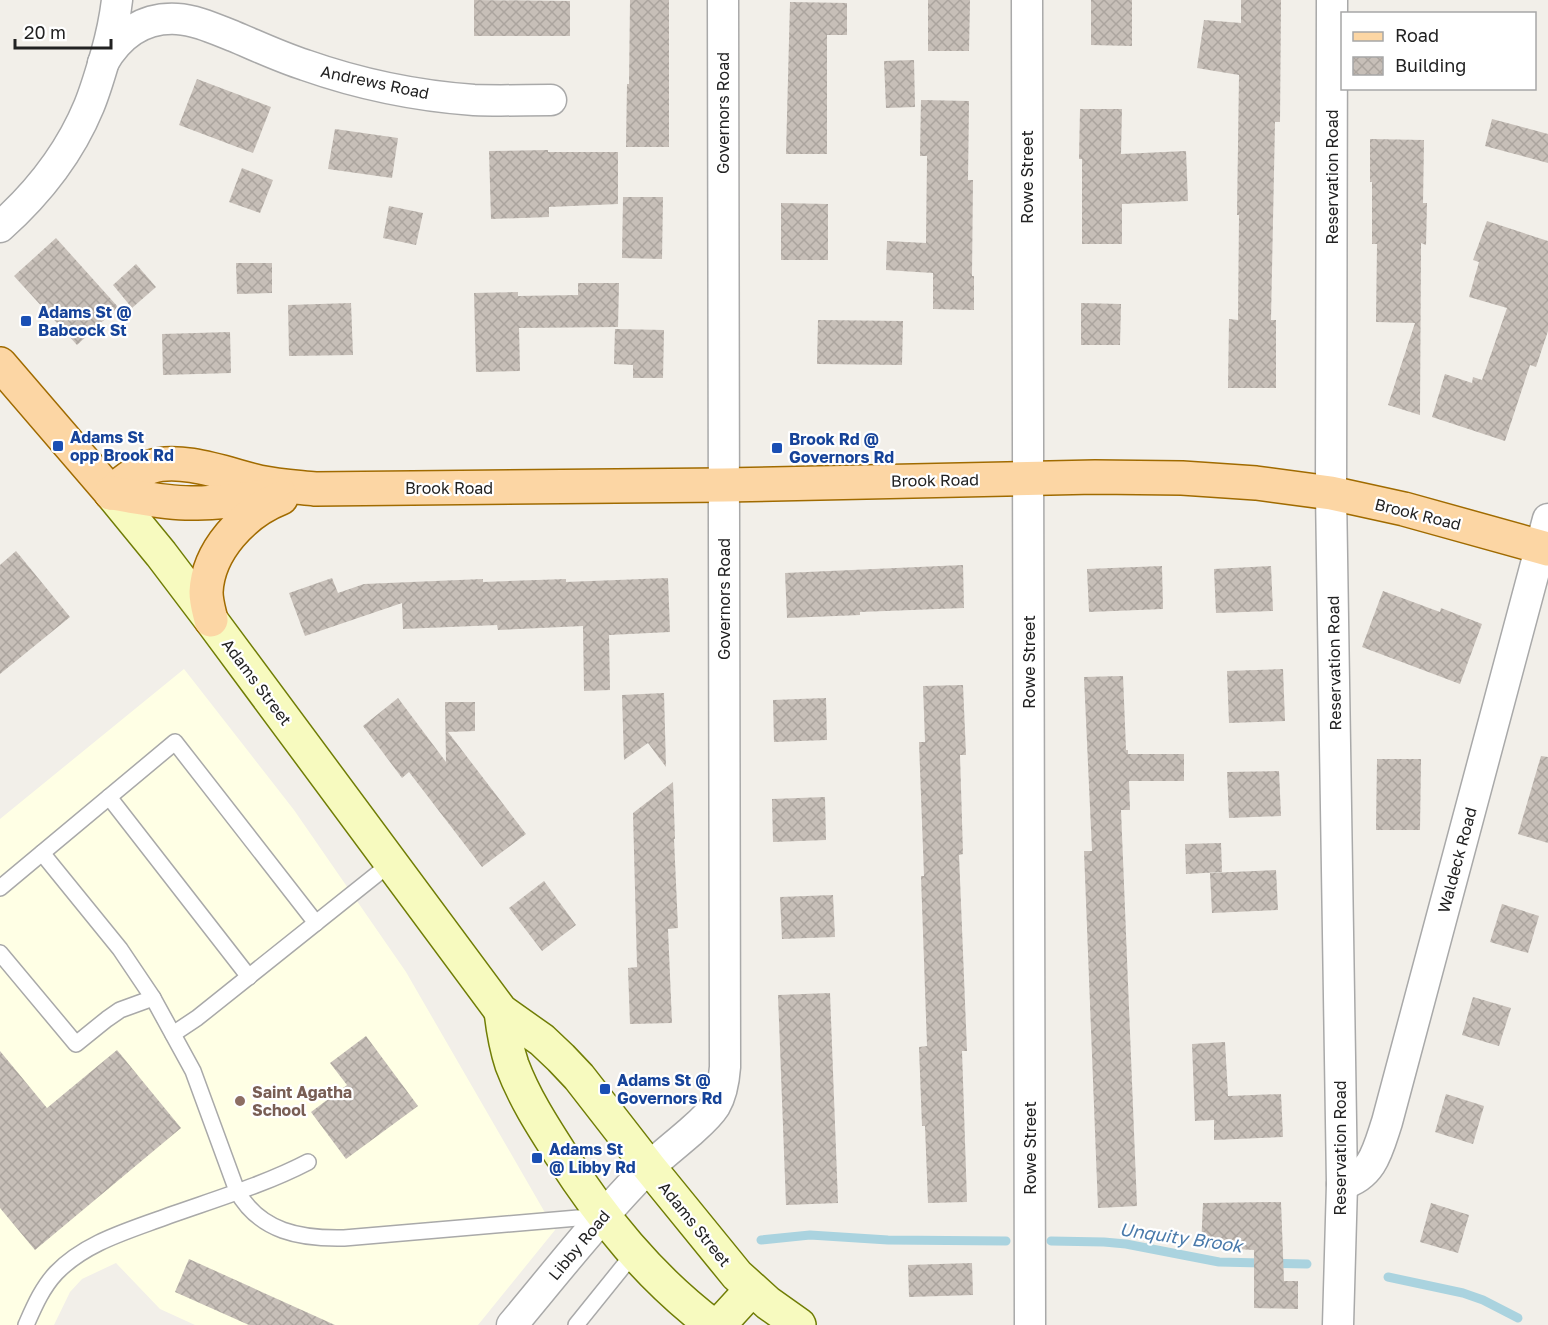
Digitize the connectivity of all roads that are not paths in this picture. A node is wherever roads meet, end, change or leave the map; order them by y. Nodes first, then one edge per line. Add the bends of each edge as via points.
1 (117, 0) edge
2 (176, 0) edge
3 (723, 0) edge
4 (1026, 0) edge
5 (1332, 0) edge
6 (208, 26) junction
7 (103, 63) junction
8 (551, 100) dead end
9 (0, 227) edge
10 (0, 364) edge
11 (1029, 478) junction
12 (724, 485) junction
13 (315, 489) junction
14 (111, 493) junction
15 (1331, 493) junction
16 (1546, 538) edge
17 (211, 620) junction
18 (110, 797) junction
19 (42, 853) junction
20 (391, 863) junction
21 (0, 888) edge
22 (316, 923) junction
23 (0, 953) edge
24 (249, 976) junction
25 (153, 998) junction
26 (501, 1011) junction
27 (173, 1035) junction
28 (308, 1162) dead end
29 (649, 1167) junction
30 (1342, 1184) junction
31 (237, 1191) junction
32 (604, 1216) junction
33 (634, 1253) junction
34 (752, 1289) junction
35 (26, 1325) edge
36 (512, 1325) edge
37 (576, 1325) edge
38 (712, 1325) edge
39 (719, 1325) edge
40 (799, 1325) edge
41 (1030, 1325) edge
42 (1338, 1325) edge

1 - 7 street
2 - 6 street, Andrews Road
3 - 12 street, Governors Road
4 - 11 street, Rowe Street
5 - 15 street, Reservation Road
6 - 7 street, Andrews Road via 177,19 146,23 130,30
6 - 8 street, Andrews Road via 304,65 368,84 474,100
7 - 9 street via 89,106 59,160 28,200
10 - 14 main road, Adams Street
11 - 12 main road, Brook Road
11 - 15 main road, Brook Road via 1182,478
11 - 41 street, Rowe Street
12 - 13 main road, Brook Road
12 - 29 street, Governors Road via 725,1067 717,1102 704,1119
13 - 14 main road, Brook Road via 165,464 139,471
13 - 17 main road via 262,507 228,539 213,563 206,592
14 - 17 main road, Adams Street
15 - 16 main road, Brook Road
15 - 30 street, Reservation Road
16 - 30 street, Waldeck Road via 1387,1122 1366,1170
17 - 20 main road, Adams Street
18 - 19 lane
18 - 22 lane via 175,742
18 - 24 lane
19 - 21 lane
19 - 25 lane via 120,949
20 - 22 lane
20 - 26 main road, Adams Street
22 - 24 lane
23 - 25 lane via 76,1044 120,1010
24 - 27 lane
25 - 27 lane
26 - 29 main road, Adams Street via 561,1058
26 - 32 main road, Adams Street via 511,1062 528,1101
27 - 31 lane via 193,1071
28 - 31 lane
29 - 32 street, Libby Road
29 - 34 main road, Adams Street
30 - 42 street, Reservation Road
31 - 32 lane via 254,1214 266,1222 318,1238
31 - 35 lane via 121,1233 82,1252 55,1274
32 - 33 main road, Adams Street
32 - 36 street, Libby Road
33 - 37 lane
33 - 38 main road, Adams Street via 670,1291
34 - 39 main road
34 - 40 main road, Adams Street

